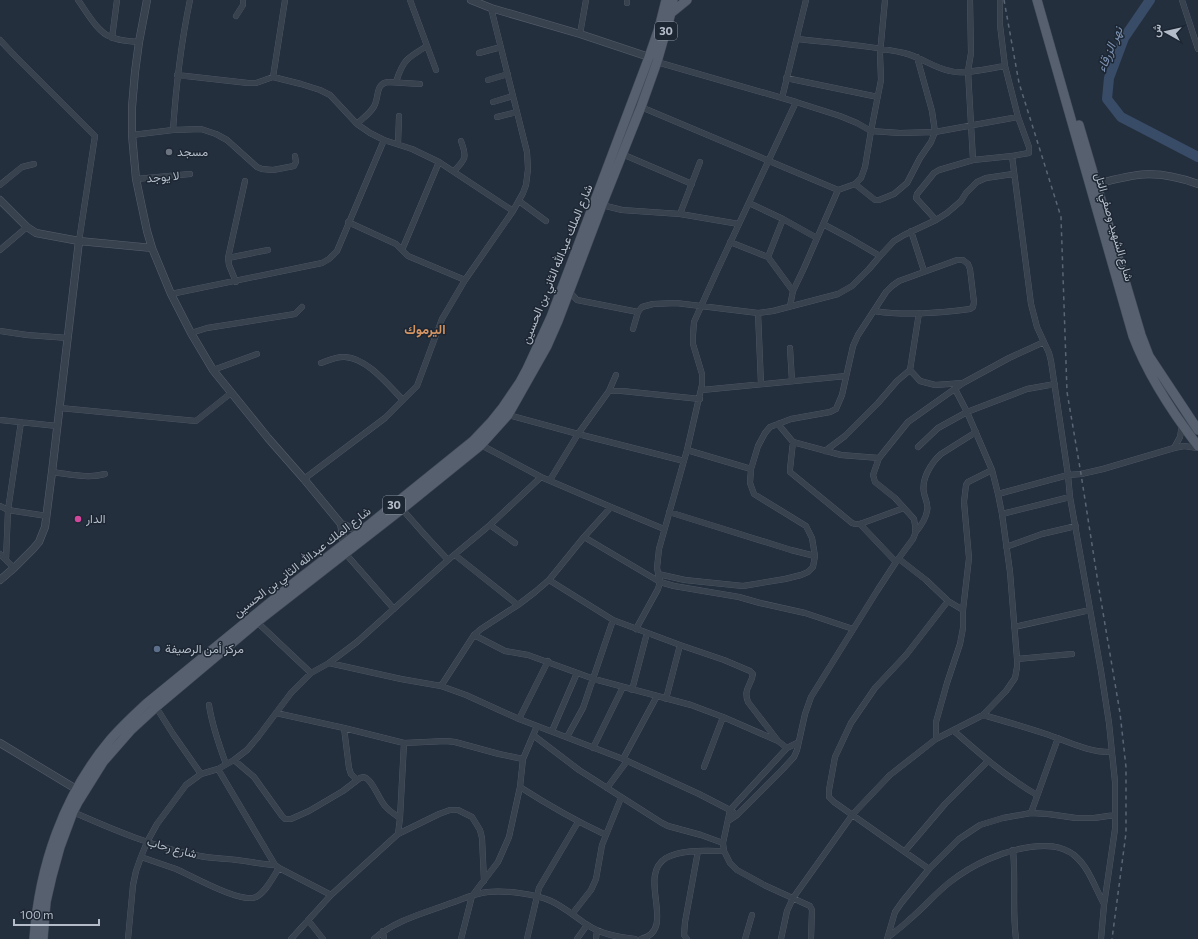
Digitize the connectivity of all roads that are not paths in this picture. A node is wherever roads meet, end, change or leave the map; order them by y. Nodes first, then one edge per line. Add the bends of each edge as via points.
1 (78, 0) edge
2 (117, 0) edge
3 (147, 0) edge
4 (190, 0) edge
5 (244, 0) edge
6 (285, 0) edge
7 (410, 0) edge
8 (471, 0) edge
9 (586, 0) edge
10 (666, 0) edge
11 (673, 0) edge
12 (687, 0) edge
13 (806, 0) edge
14 (885, 0) edge
15 (970, 0) edge
16 (1000, 0) edge
17 (1037, 0) edge
18 (1043, 0) edge
19 (1182, 0) edge
20 (491, 8) junction
21 (671, 13) junction
22 (236, 16) dead end
23 (580, 34) junction
24 (112, 38) junction
25 (797, 39) junction
26 (0, 40) edge
27 (139, 42) junction
28 (427, 46) junction
29 (501, 47) junction
30 (880, 49) junction
31 (1198, 49) edge
32 (479, 53) dead end
33 (918, 57) junction
34 (653, 60) junction
35 (1005, 66) junction
36 (436, 70) dead end
37 (968, 71) junction
38 (508, 74) junction
39 (177, 76) junction
40 (273, 77) junction
41 (786, 78) junction
42 (488, 80) dead end
43 (396, 82) junction
44 (420, 84) dead end
45 (513, 96) junction
46 (878, 97) junction
47 (782, 98) junction
48 (493, 102) dead end
49 (796, 102) junction
50 (641, 108) junction
51 (517, 112) junction
52 (399, 116) dead end
53 (497, 117) dead end
54 (1018, 117) junction
55 (357, 124) junction
56 (972, 126) junction
57 (173, 130) junction
58 (871, 131) junction
59 (935, 132) junction
60 (132, 135) junction
61 (384, 140) junction
62 (461, 141) dead end
63 (398, 144) junction
64 (622, 154) junction
65 (295, 156) dead end
66 (1012, 156) junction
67 (974, 160) junction
68 (769, 161) junction
69 (439, 162) junction
70 (700, 162) dead end
71 (34, 164) dead end
72 (454, 171) junction
73 (190, 174) dead end
74 (1013, 174) junction
75 (136, 179) junction
76 (245, 181) dead end
77 (1196, 183) edge
78 (692, 184) junction
79 (854, 184) junction
80 (1097, 184) junction
81 (0, 185) edge
82 (838, 190) junction
83 (0, 200) edge
84 (519, 201) junction
85 (749, 203) junction
86 (602, 205) junction
87 (513, 211) junction
88 (680, 214) junction
89 (783, 219) junction
90 (936, 220) junction
91 (546, 221) dead end
92 (348, 222) junction
93 (739, 224) junction
94 (823, 224) junction
95 (26, 227) junction
96 (912, 231) junction
97 (817, 238) junction
98 (79, 241) junction
99 (730, 242) junction
100 (152, 248) junction
101 (0, 250) edge
102 (268, 250) dead end
103 (402, 250) junction
104 (880, 256) junction
105 (768, 257) junction
106 (228, 258) junction
107 (924, 271) junction
108 (465, 280) junction
109 (236, 282) junction
110 (566, 289) junction
111 (792, 291) junction
112 (171, 294) junction
113 (790, 306) junction
114 (702, 307) junction
115 (302, 308) dead end
116 (874, 311) junction
117 (638, 312) junction
118 (919, 313) junction
119 (758, 314) junction
120 (633, 329) dead end
121 (0, 331) edge
122 (191, 333) junction
123 (68, 338) junction
124 (1044, 342) junction
125 (790, 348) dead end
126 (257, 354) dead end
127 (321, 363) dead end
128 (214, 370) junction
129 (910, 370) junction
130 (616, 375) dead end
131 (846, 376) junction
132 (792, 381) junction
133 (964, 383) junction
134 (1167, 383) junction
135 (761, 384) junction
136 (1055, 384) junction
137 (1159, 388) junction
138 (956, 389) junction
139 (702, 390) junction
140 (609, 391) junction
141 (231, 393) junction
142 (700, 399) junction
143 (404, 400) junction
144 (60, 408) junction
145 (967, 412) junction
146 (508, 415) junction
147 (0, 420) edge
148 (20, 422) junction
149 (778, 424) junction
150 (1182, 425) junction
151 (57, 426) junction
152 (1198, 430) edge
153 (976, 432) junction
154 (578, 434) junction
155 (793, 442) junction
156 (481, 445) junction
157 (918, 447) dead end
158 (1198, 447) edge
159 (1174, 448) junction
160 (687, 450) junction
161 (825, 450) junction
162 (879, 458) junction
163 (684, 461) junction
164 (751, 469) junction
165 (992, 470) junction
166 (52, 472) junction
167 (105, 474) dead end
168 (1068, 475) junction
169 (541, 476) junction
170 (304, 479) junction
171 (550, 480) junction
172 (998, 494) junction
173 (1070, 497) junction
174 (0, 506) edge
175 (610, 507) junction
176 (904, 508) junction
177 (402, 509) junction
178 (8, 510) junction
179 (669, 512) junction
180 (1002, 514) junction
181 (47, 516) junction
182 (341, 524) junction
183 (860, 524) junction
184 (490, 525) junction
185 (1076, 526) junction
186 (664, 529) junction
187 (362, 530) junction
188 (915, 534) junction
189 (584, 537) junction
190 (515, 543) dead end
191 (1006, 547) junction
192 (344, 549) junction
193 (0, 554) edge
194 (455, 555) junction
195 (816, 556) junction
196 (6, 560) junction
197 (448, 560) junction
198 (898, 560) junction
199 (14, 568) junction
200 (658, 574) junction
201 (0, 580) edge
202 (549, 580) junction
203 (660, 582) junction
204 (298, 585) junction
205 (948, 601) junction
206 (518, 605) junction
207 (394, 609) junction
208 (963, 610) junction
209 (1090, 610) junction
210 (613, 620) junction
211 (257, 622) junction
212 (1014, 628) junction
213 (636, 629) junction
214 (853, 629) junction
215 (647, 633) junction
216 (474, 635) junction
217 (680, 645) junction
218 (1072, 654) dead end
219 (1017, 659) junction
220 (548, 661) junction
221 (329, 662) junction
222 (311, 673) junction
223 (577, 673) junction
224 (594, 679) junction
225 (180, 681) junction
226 (441, 686) junction
227 (623, 688) junction
228 (632, 690) junction
229 (656, 696) junction
230 (666, 699) junction
231 (209, 705) dead end
232 (156, 708) junction
233 (276, 713) junction
234 (983, 715) junction
235 (723, 717) junction
236 (519, 719) junction
237 (537, 726) junction
238 (344, 728) junction
239 (552, 731) junction
240 (954, 731) junction
241 (533, 736) junction
242 (567, 737) junction
243 (1058, 738) junction
244 (936, 739) junction
245 (778, 741) junction
246 (0, 743) edge
247 (404, 743) junction
248 (797, 743) junction
249 (593, 748) junction
250 (787, 748) junction
251 (1112, 752) junction
252 (522, 759) junction
253 (234, 760) junction
254 (625, 760) junction
255 (988, 761) junction
256 (226, 764) junction
257 (704, 767) dead end
258 (218, 769) junction
259 (201, 774) junction
260 (357, 780) junction
261 (520, 787) junction
262 (607, 788) junction
263 (76, 790) junction
264 (1037, 795) junction
265 (621, 798) junction
266 (730, 810) junction
267 (73, 812) junction
268 (853, 814) junction
269 (1031, 814) junction
270 (1115, 815) junction
271 (737, 816) junction
272 (400, 818) junction
273 (728, 821) junction
274 (578, 822) junction
275 (398, 834) junction
276 (606, 835) junction
277 (147, 842) junction
278 (723, 843) junction
279 (1013, 850) junction
280 (698, 851) junction
281 (724, 851) junction
282 (905, 851) junction
283 (141, 857) junction
284 (277, 867) junction
285 (929, 869) junction
286 (484, 881) junction
287 (331, 895) junction
288 (472, 896) junction
289 (537, 896) junction
290 (793, 898) junction
291 (1104, 905) junction
292 (573, 914) junction
293 (752, 915) dead end
294 (308, 920) junction
295 (587, 925) junction
296 (597, 930) junction
297 (383, 931) junction
298 (625, 938) edge
299 (888, 938) edge
300 (34, 939) edge
301 (43, 939) edge
302 (128, 939) edge
303 (291, 939) edge
304 (323, 939) edge
305 (374, 939) edge
306 (384, 939) edge
307 (461, 939) edge
308 (526, 939) edge
309 (577, 939) edge
310 (596, 939) edge
311 (635, 939) edge
312 (641, 939) edge
313 (687, 939) edge
314 (745, 939) edge
315 (781, 939) edge
316 (811, 939) edge
317 (1016, 939) edge
318 (1101, 939) edge

1 - 24 street via 96,26
2 - 24 street
3 - 27 street
4 - 39 street
5 - 22 street
6 - 40 street
7 - 28 street
8 - 20 street
9 - 23 street
10 - 34 main road, شارع الملك عبدالله الثاني بن الحسين / 30
11 - 21 main road, شارع الملك عبدالله الثاني بن الحسين / 30
12 - 21 main road
13 - 25 street
14 - 30 street
15 - 37 street via 971,53
16 - 35 street
17 - 137 main road, شارع الشهيد وصفي التل via 1133,336
18 - 80 main road, شارع الشهيد وصفي التل
19 - 31 street
20 - 23 street
20 - 29 street
21 - 34 main road, شارع الملك عبدالله الثاني بن الحسين / 30
23 - 34 street
24 - 27 street
25 - 30 street
25 - 41 street
26 - 98 street via 95,136
27 - 60 street via 132,107
28 - 36 street
28 - 43 street via 405,61
29 - 32 street
29 - 38 street
30 - 33 street
30 - 46 street via 882,77
33 - 37 street via 950,71
33 - 59 street
34 - 47 street
34 - 50 main road, شارع الملك عبدالله الثاني بن الحسين / 30
34 - 110 main road, شارع الملك عبدالله الثاني بن الحسين / 30
35 - 37 street
35 - 54 street
37 - 56 street
38 - 42 street
38 - 45 street
39 - 40 street via 248,83
39 - 57 street
40 - 55 street via 330,95
41 - 46 street
41 - 47 street
43 - 44 street
43 - 55 street via 381,84 376,103
45 - 48 street
45 - 51 street
46 - 58 street
47 - 49 street
49 - 58 street via 840,116
49 - 68 street
50 - 64 main road, شارع الملك عبدالله الثاني بن الحسين / 30
50 - 68 street
51 - 53 street
51 - 84 street via 528,160 526,185
52 - 63 street
54 - 56 street
54 - 66 street via 1029,152
55 - 61 street
56 - 59 street
56 - 67 street
57 - 60 street
57 - 65 street via 201,129 216,134 262,169 273,170 292,166 295,164
58 - 59 street
58 - 79 street via 865,167 861,178
59 - 79 street via 907,183 894,194 875,200
60 - 75 street
61 - 63 street
61 - 92 street
62 - 72 street via 464,159
63 - 69 street
64 - 78 street
64 - 86 main road, شارع الملك عبدالله الثاني بن الحسين / 30
66 - 67 street
66 - 74 street
67 - 90 street via 939,170 917,194 916,198
68 - 82 street
68 - 85 street
69 - 72 street
69 - 103 street
70 - 78 street
71 - 81 street via 22,167
72 - 87 street
73 - 75 street, لا يوجد
74 - 90 street via 986,178 978,182 953,209
74 - 124 street via 1031,304
75 - 100 street
76 - 106 street
77 - 80 street via 1170,176 1146,174
78 - 88 street
79 - 82 street
80 - 134 main road, شارع الشهيد وصفي التل via 1141,335 1149,356
82 - 94 street
83 - 95 street
84 - 87 street
84 - 91 street
85 - 89 street
85 - 93 street
86 - 88 street via 622,210
86 - 110 main road, شارع الملك عبدالله الثاني بن الحسين / 30
87 - 108 street
88 - 93 street
89 - 97 street
89 - 105 street
90 - 96 street
92 - 103 street via 396,244
92 - 109 street via 337,251 322,263
93 - 99 street
94 - 97 street
94 - 104 street
95 - 98 street via 36,233
95 - 101 street
96 - 104 street via 894,241
96 - 107 street
97 - 111 street
98 - 100 street
98 - 123 street
99 - 105 street
99 - 114 street
100 - 112 street
102 - 106 street
103 - 108 street via 408,256
104 - 113 street via 846,290
105 - 111 street
106 - 109 street
107 - 116 street via 892,286
107 - 118 street via 963,260 970,269 974,302 970,309
108 - 143 street via 442,319 417,386
109 - 112 street
110 - 117 street via 579,301
110 - 146 main road, شارع الملك عبدالله الثاني بن الحسين / 30 via 547,346
110 - 187 main road, شارع الملك عبدالله الثاني بن الحسين / 30 via 527,369 512,395 491,422 473,440
111 - 113 street
112 - 122 street
113 - 119 street
114 - 117 street via 660,303 642,307
114 - 119 street
114 - 139 street via 694,322 693,344 702,374
115 - 122 street via 295,314
116 - 118 street
116 - 131 street via 853,346
117 - 120 street
118 - 129 street
119 - 135 street
121 - 123 street
122 - 128 street
123 - 144 street
124 - 133 street
124 - 136 street via 1052,361
125 - 132 street
126 - 128 street
127 - 143 street via 344,357 361,361
128 - 141 street
129 - 133 street via 920,381 935,385
129 - 161 street via 845,436
130 - 140 street
131 - 132 street
131 - 149 street via 836,409
132 - 135 street
133 - 138 street
134 - 137 main road
134 - 152 main road, شارع الشهيد وصفي التل
135 - 139 street
136 - 145 street via 1027,389
136 - 168 street
137 - 150 main road, شارع الشهيد وصفي التل
138 - 145 street
138 - 162 street via 908,422
139 - 142 street
140 - 142 street
140 - 154 street
141 - 144 street via 196,421
141 - 170 street
142 - 160 street
143 - 170 street via 385,418
144 - 151 street
145 - 153 street
145 - 157 street via 938,428
146 - 154 street
146 - 156 main road, شارع الملك عبدالله الثاني بن الحسين / 30
147 - 148 street
148 - 151 street
148 - 178 street
149 - 155 street
149 - 164 street via 770,427 765,433
150 - 158 main road, شارع الشهيد وصفي التل
150 - 159 street via 1180,437
151 - 166 street
153 - 165 street
153 - 188 street via 941,454 931,466 923,490 927,512
154 - 163 street
154 - 171 street
155 - 161 street
155 - 183 street via 790,472 852,523
156 - 169 street
156 - 177 main road, شارع الملك عبدالله الثاني بن الحسين / 30
158 - 159 street
159 - 168 street via 1103,469
160 - 163 street
160 - 164 street
161 - 162 street via 841,455
162 - 176 street via 874,475 875,482
163 - 179 street
164 - 195 street via 750,483 754,494 806,526
165 - 172 street
165 - 208 street via 966,485 964,502 969,558
166 - 167 street via 89,477
166 - 181 street
168 - 172 street
168 - 173 street
169 - 171 street
169 - 184 street
170 - 182 street
171 - 175 street
172 - 180 street
173 - 180 street
173 - 185 street
174 - 178 street
175 - 186 street
175 - 189 street
176 - 183 street
176 - 188 street via 914,519
177 - 192 main road, شارع الملك عبدالله الثاني بن الحسين / 30
177 - 197 street
178 - 181 street
178 - 196 street
179 - 186 street
179 - 195 street
180 - 191 street
181 - 199 street via 39,542
182 - 187 street
182 - 192 street
183 - 198 street
184 - 190 street
184 - 194 street
185 - 191 street via 1042,534
185 - 209 street
186 - 200 street via 657,561
187 - 192 main road, شارع الملك عبدالله الثاني بن الحسين / 30
188 - 198 street
189 - 202 street
189 - 203 street
191 - 212 street
192 - 204 main road, شارع الملك عبدالله الثاني بن الحسين / 30
192 - 207 street
193 - 196 street
194 - 197 street
194 - 206 street
195 - 200 street via 813,567 801,575 743,586 685,580
196 - 199 street
197 - 207 street
198 - 205 street via 926,580
198 - 214 street
199 - 201 street
200 - 203 street
202 - 206 street
202 - 210 street
203 - 213 street
203 - 214 street via 805,613
204 - 211 main road, شارع الملك عبدالله الثاني بن الحسين / 30
204 - 225 main road, شارع الملك عبدالله الثاني بن الحسين / 30
205 - 208 street
205 - 268 street via 906,655 866,700 851,722 835,757 829,797
206 - 216 street
207 - 221 street via 357,642
208 - 244 street via 960,644 938,712
209 - 212 street
209 - 251 street
210 - 213 street
210 - 224 street
211 - 222 street
211 - 225 main road, شارع الملك عبدالله الثاني بن الحسين / 30
212 - 219 street
213 - 215 street
214 - 248 street via 812,696
215 - 217 street
215 - 228 street
216 - 220 street via 505,651
216 - 226 street
217 - 230 street
217 - 245 street via 724,660 753,674 746,697
218 - 219 street
219 - 234 street via 1016,673 1010,686
220 - 223 street
220 - 236 street
221 - 222 street
221 - 226 street
222 - 233 street
223 - 224 street
223 - 239 street
224 - 227 street
224 - 242 street via 583,708
225 - 232 main road, شارع الملك عبدالله الثاني بن الحسين / 30
225 - 263 main road, شارع الملك عبدالله الثاني بن الحسين / 30 via 146,703 128,721 96,758
226 - 236 street via 466,694
227 - 228 street
227 - 249 street
228 - 229 street
229 - 230 street
229 - 254 street
230 - 235 street
231 - 256 street
232 - 259 street
232 - 267 main road, شارع الملك عبدالله الثاني بن الحسين / 30 via 131,730 103,762
233 - 238 street
233 - 253 street via 247,750
234 - 240 street
234 - 243 street
235 - 245 street
235 - 257 street
236 - 237 street
237 - 239 street
237 - 241 street
238 - 247 street
238 - 260 street via 349,768
239 - 242 street
240 - 244 street
240 - 255 street
241 - 252 street
241 - 262 street
242 - 249 street
243 - 251 street via 1088,749
243 - 264 street
244 - 268 street via 890,775
245 - 250 street
246 - 263 street
247 - 252 street via 455,742
247 - 272 street
248 - 250 street
248 - 271 street via 794,757
249 - 254 street
250 - 266 street
251 - 270 street
252 - 261 street
253 - 256 street
253 - 260 street via 254,777 285,819 309,811
254 - 262 street
254 - 266 street
255 - 264 street
255 - 282 street via 945,804
256 - 258 street
258 - 259 street
258 - 284 street
259 - 277 street via 181,792
260 - 272 street via 367,778 383,805
261 - 274 street
261 - 286 street via 509,837 498,862
262 - 265 street
263 - 300 main road, شارع الملك عبدالله الثاني بن الحسين / 30 via 52,843 39,897
264 - 269 street
265 - 276 street
265 - 278 street via 668,826
266 - 271 street
266 - 273 street
267 - 277 street, شارع رحاب
267 - 301 main road, شارع الملك عبدالله الثاني بن الحسين / 30 via 52,876 46,902
268 - 282 street
268 - 290 street
269 - 270 street via 1076,818
269 - 285 street via 980,825 959,839
270 - 291 street
271 - 273 street
272 - 275 street
273 - 278 street
274 - 276 street
274 - 289 street via 544,879
275 - 286 street via 450,810 458,810 472,817 482,838
275 - 287 street
276 - 292 street via 596,879
277 - 283 street
277 - 284 street, شارع رحاب via 201,856
278 - 281 street
279 - 291 street via 1049,846 1059,847 1072,854 1085,869
279 - 299 street via 982,862 956,877
279 - 317 street
280 - 281 street
280 - 312 street via 678,854 660,862 654,880 658,912 656,924 649,936
280 - 313 street via 685,922 684,935
281 - 290 street via 737,870
282 - 285 street
283 - 284 street via 249,898 255,897 266,887
283 - 302 street via 133,885
284 - 287 street
285 - 299 street via 896,912
286 - 288 street
287 - 294 street
288 - 289 street via 490,891
288 - 297 street
288 - 307 street
289 - 292 street
289 - 308 street
290 - 315 street
290 - 316 street via 812,908
291 - 318 street
292 - 295 street
293 - 314 street
294 - 303 street
294 - 304 street
295 - 296 street
295 - 309 street
296 - 298 street
296 - 310 street
297 - 305 street
297 - 306 street
298 - 311 street

